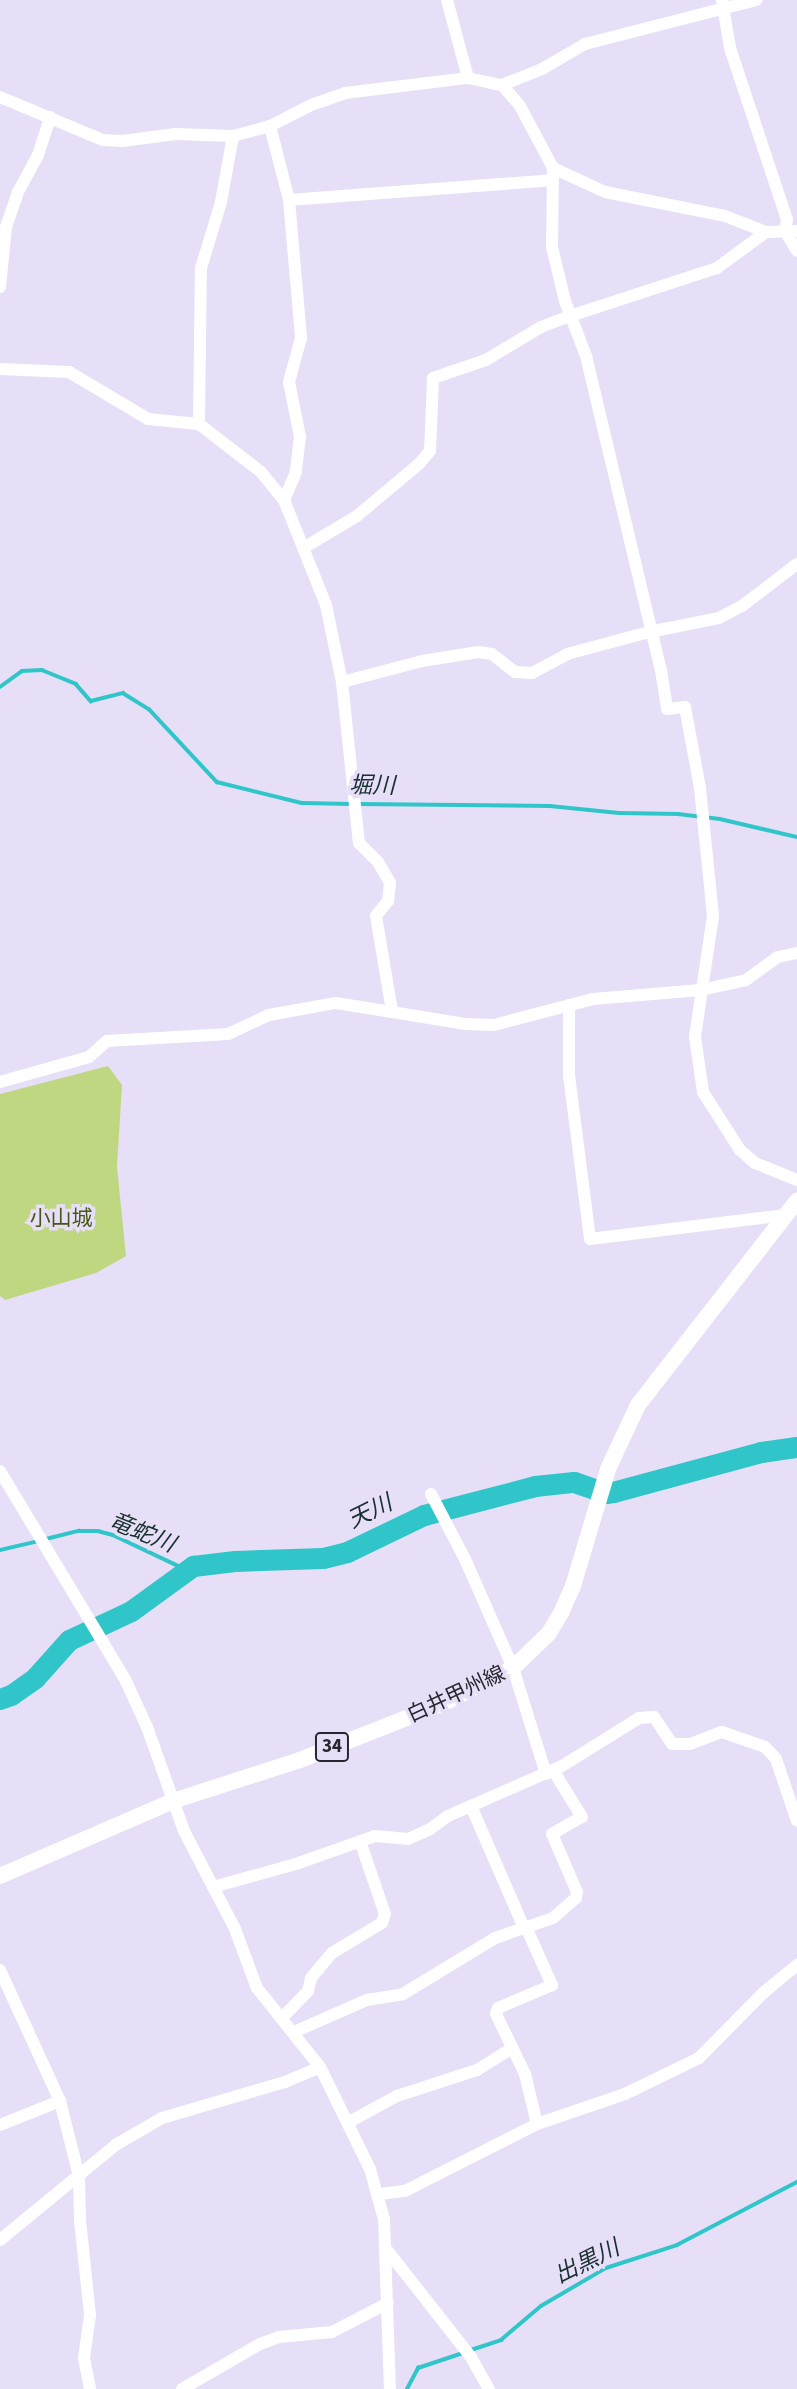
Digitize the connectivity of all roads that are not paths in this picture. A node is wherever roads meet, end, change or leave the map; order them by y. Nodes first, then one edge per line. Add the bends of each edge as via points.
1 (447, 0) edge
2 (756, 0) edge
3 (722, 5) edge
4 (468, 78) junction
5 (502, 85) junction
6 (0, 97) edge
7 (50, 117) junction
8 (270, 126) junction
9 (233, 136) junction
10 (553, 174) junction
11 (289, 200) junction
12 (766, 232) junction
13 (792, 232) edge
14 (797, 251) edge
15 (0, 287) edge
16 (570, 316) junction
17 (0, 369) edge
18 (199, 424) junction
19 (284, 500) junction
20 (305, 547) junction
21 (797, 565) edge
22 (649, 632) junction
23 (342, 682) junction
24 (797, 953) edge
25 (701, 990) junction
26 (569, 1006) junction
27 (391, 1011) junction
28 (0, 1082) edge
29 (797, 1180) edge
30 (797, 1201) edge
31 (785, 1215) junction
32 (0, 1471) edge
33 (431, 1494) dead end
34 (513, 1668) junction
35 (550, 1772) junction
36 (173, 1801) junction
37 (471, 1806) junction
38 (797, 1821) edge
39 (360, 1841) junction
40 (0, 1875) edge
41 (213, 1887) junction
42 (525, 1928) junction
43 (797, 1965) edge
44 (0, 1970) edge
45 (282, 2018) junction
46 (294, 2032) junction
47 (511, 2049) junction
48 (320, 2067) junction
49 (60, 2101) junction
50 (349, 2122) junction
51 (537, 2123) junction
52 (0, 2125) edge
53 (79, 2176) junction
54 (379, 2194) junction
55 (0, 2240) edge
56 (387, 2250) junction
57 (388, 2304) junction
58 (90, 2389) edge
59 (182, 2389) edge
60 (390, 2389) edge
61 (489, 2389) edge

1 - 4 street
2 - 3 street
3 - 5 street via 586,44
3 - 13 street via 730,48
4 - 5 street
4 - 8 street via 345,93
5 - 10 street via 520,106
6 - 7 street
7 - 9 street via 103,140 176,134
7 - 15 street via 6,227
8 - 9 street
8 - 11 street
9 - 18 street via 221,202 201,268
10 - 11 street
10 - 12 street via 605,192 725,216
10 - 16 street via 552,247
11 - 19 street via 301,338 289,382 300,437 296,471
12 - 13 street
12 - 16 street via 717,268
13 - 14 street
16 - 20 street via 541,327 486,360 433,378 430,451 357,516
16 - 22 street via 586,356
17 - 18 street via 69,372 148,419
18 - 19 street via 261,472
19 - 20 street
20 - 23 street via 326,605
21 - 22 street via 719,618
22 - 23 street via 566,654 532,673 515,672 492,654 478,652
22 - 25 street via 667,709 685,707 704,815 713,916
23 - 27 street via 359,843 390,883 388,901 376,916
24 - 25 street via 778,957 746,980
25 - 26 street via 593,999
25 - 29 street via 695,1037 704,1091 740,1150 755,1163
26 - 27 street via 494,1025
26 - 31 street via 569,1075 590,1239
27 - 28 street via 336,1003 270,1015 228,1034 107,1041 89,1058
30 - 31 main road, 白井甲州線 / 34
31 - 34 main road, 白井甲州線 / 34 via 644,1395 608,1469 561,1613 549,1633
32 - 36 street via 104,1644 147,1727
33 - 34 street
34 - 35 street
34 - 36 main road, 白井甲州線 / 34 via 442,1704 300,1760
35 - 37 street
35 - 38 street via 614,1731 639,1718 654,1717 672,1744 690,1744 722,1731 765,1747 776,1759
35 - 42 street via 582,1817 552,1834 577,1892 553,1918
36 - 40 main road, 白井甲州線 / 34
36 - 41 street
37 - 39 street via 408,1839 375,1836
37 - 42 street
39 - 41 street
39 - 45 street via 385,1914 382,1923 332,1953
41 - 45 street via 257,1988
42 - 46 street via 495,1938 403,1994 368,2000
42 - 47 street via 552,1985 498,2008 496,2014
43 - 51 street via 699,2058 625,2094
44 - 49 street
45 - 46 street
46 - 48 street
47 - 50 street via 477,2070 397,2096
47 - 51 street via 525,2074
48 - 50 street
48 - 53 street via 285,2082 162,2118 117,2144
49 - 52 street
49 - 53 street
50 - 54 street
51 - 54 street via 405,2191
53 - 55 street
53 - 58 street via 90,2315 84,2358
54 - 56 street
56 - 57 street
56 - 61 street via 468,2352
57 - 59 street via 332,2332 279,2337 260,2344
57 - 60 street

